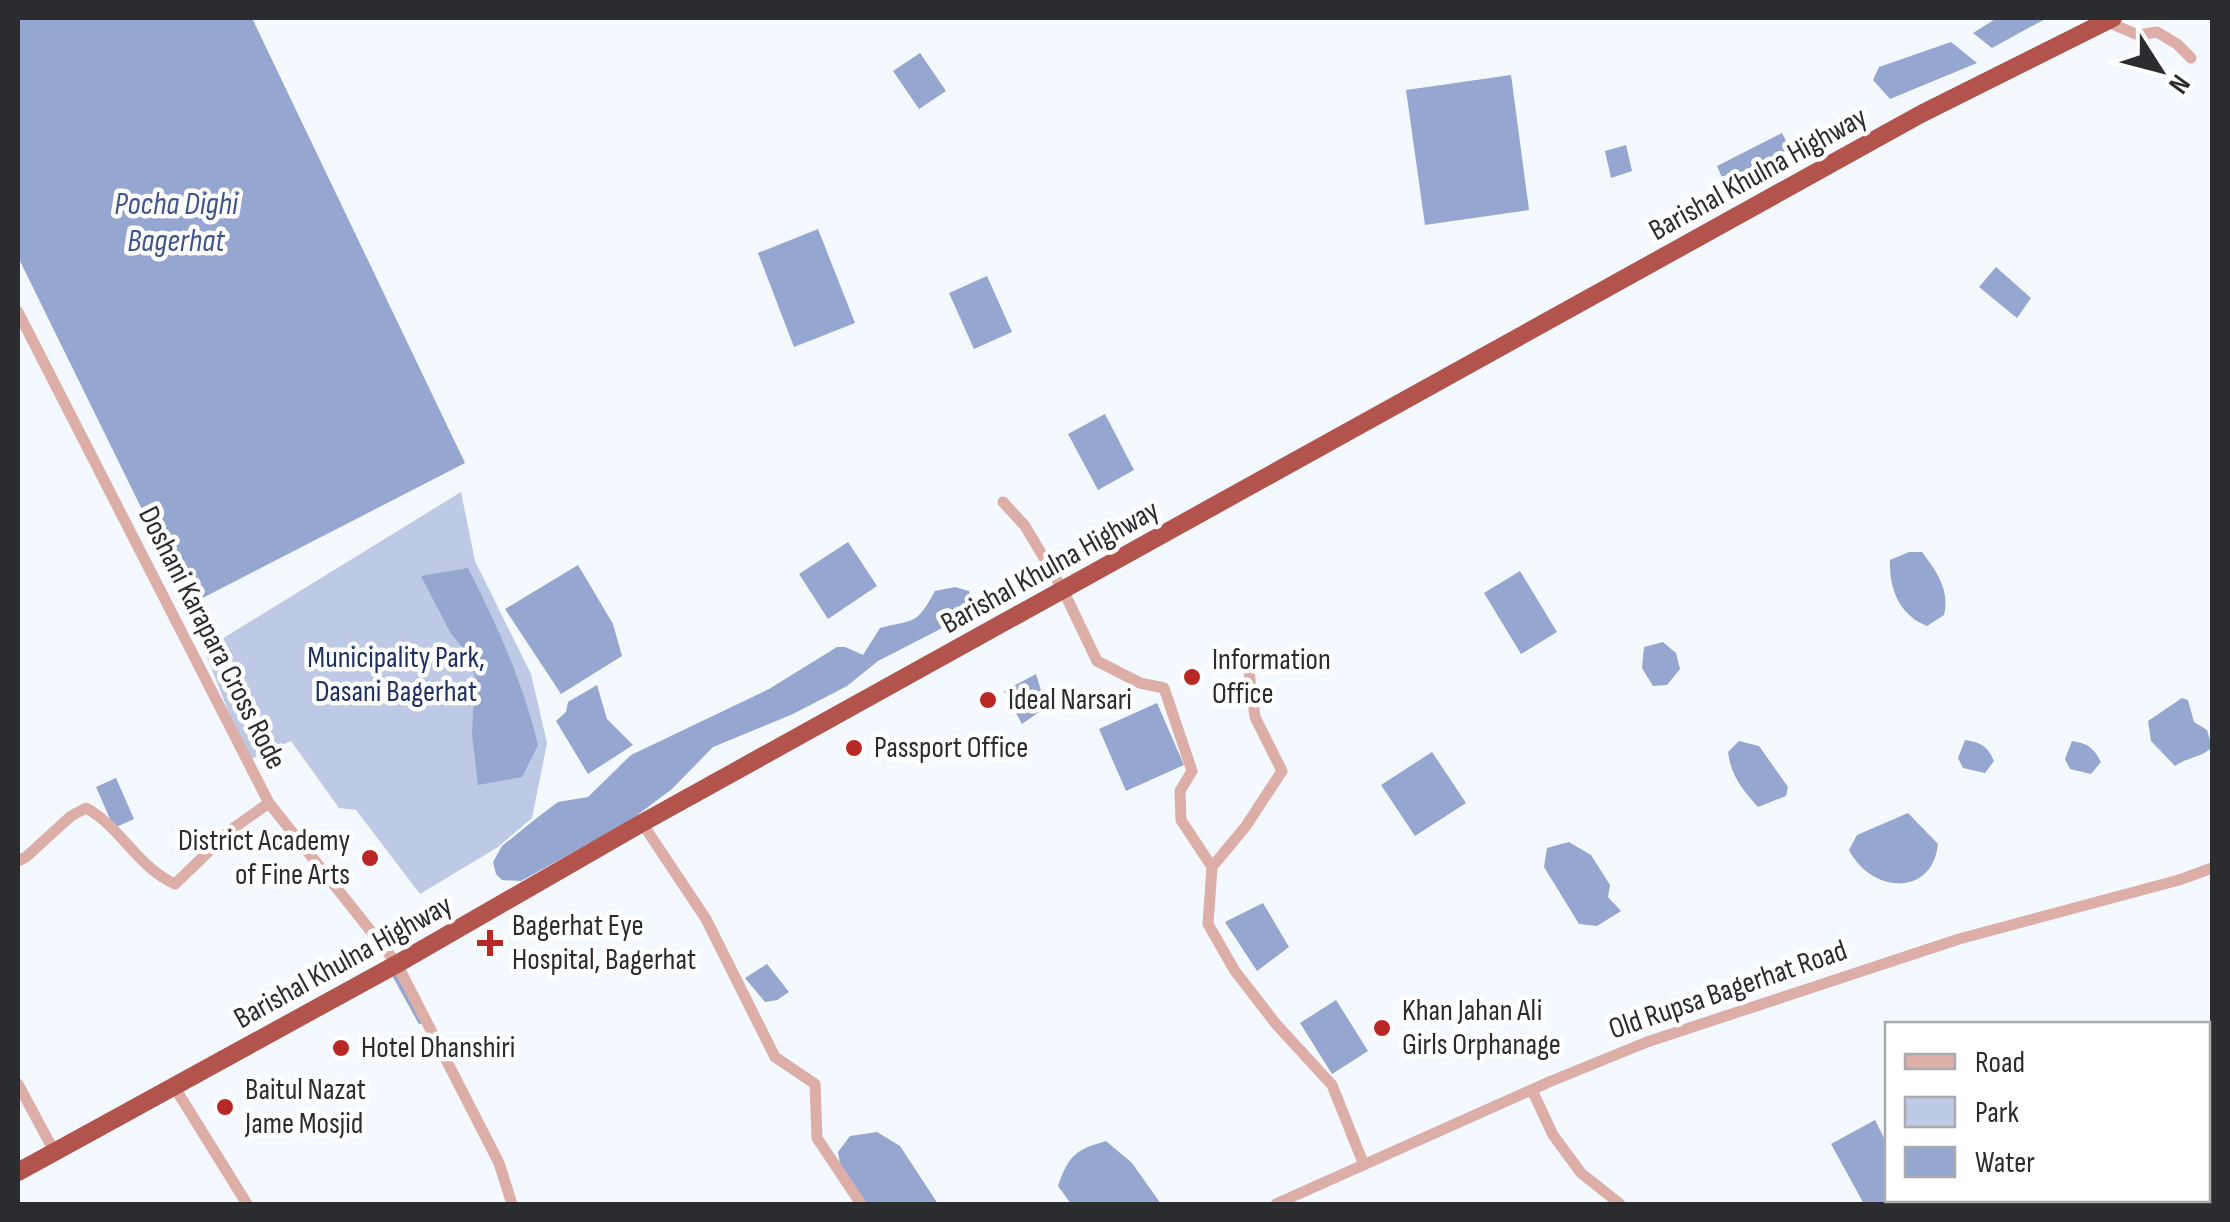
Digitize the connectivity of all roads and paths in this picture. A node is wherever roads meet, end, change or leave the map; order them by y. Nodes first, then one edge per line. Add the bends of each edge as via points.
1 (2109, 20) edge
2 (2191, 58) dead end
3 (18, 312) edge
4 (1003, 502) dead end
5 (1063, 590) junction
6 (1247, 656) dead end
7 (269, 804) junction
8 (642, 823) junction
9 (18, 861) edge
10 (1212, 867) junction
11 (2212, 868) edge
12 (397, 964) junction
13 (18, 1084) edge
14 (174, 1088) junction
15 (1532, 1090) junction
16 (54, 1153) junction
17 (1364, 1165) junction
18 (18, 1172) edge
19 (247, 1204) edge
20 (512, 1204) edge
21 (861, 1204) edge
22 (1276, 1204) edge
23 (1620, 1204) edge

1 - 2 street via 2138,36 2157,32
1 - 5 highway, Barishal Khulna Highway via 1921,114
3 - 7 street, Doshani Karapara Cross Rode
4 - 5 street
5 - 8 highway, Barishal Khulna Highway
5 - 10 street via 1097,662 1164,688 1192,771 1180,790 1180,820
6 - 10 street via 1255,717 1282,771
7 - 9 street via 232,828 176,884 86,808
7 - 12 street, Doshani Karapara Cross Rode
8 - 12 highway, Barishal Khulna Highway
8 - 21 street via 706,919 776,1056 815,1084 816,1138
10 - 17 street via 1208,924 1276,1024 1332,1084
11 - 15 street, Old Rupsa Bagerhat Road via 1959,939 1646,1042
12 - 14 highway, Barishal Khulna Highway
12 - 20 street, Doshani Karapara Cross Rode via 500,1163
13 - 16 street
14 - 16 highway, Barishal Khulna Highway
14 - 19 street
15 - 17 street, Old Rupsa Bagerhat Road
15 - 23 street via 1581,1173
16 - 18 highway, Barishal Khulna Highway
17 - 22 street, Old Rupsa Bagerhat Road

